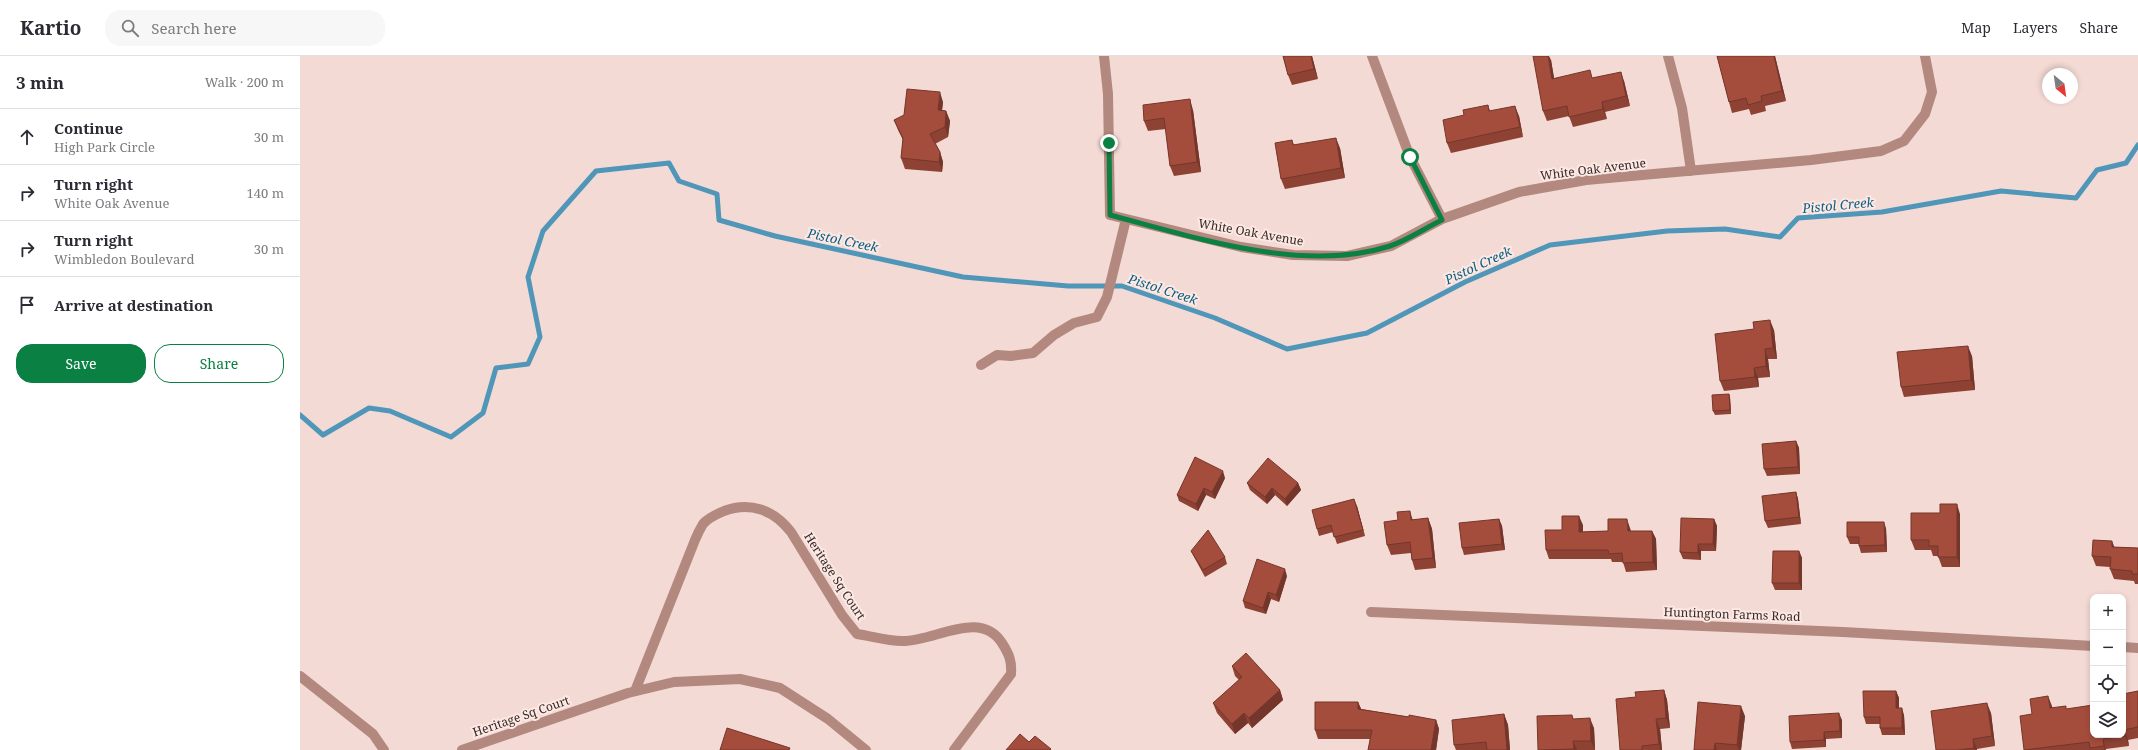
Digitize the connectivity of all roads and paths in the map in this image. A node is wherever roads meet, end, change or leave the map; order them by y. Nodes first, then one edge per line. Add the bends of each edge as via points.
1 (1104, 56) edge
2 (1372, 56) edge
3 (1668, 56) edge
4 (1925, 56) edge
5 (1691, 171) junction
6 (1126, 219) junction
7 (1442, 220) junction
8 (981, 365) dead end
9 (1371, 612) dead end
10 (2090, 646) edge
11 (2126, 647) edge
12 (2138, 648) edge
13 (300, 676) edge
14 (635, 691) junction
15 (384, 750) edge
16 (462, 750) edge
17 (866, 750) edge
18 (954, 750) edge

1 - 6 street, White Oak Avenue via 1108,94 1110,215
2 - 7 street via 1410,157
3 - 5 street via 1682,108
4 - 5 street, White Oak Avenue via 1932,92 1925,114 1904,141 1881,151
5 - 7 street, White Oak Avenue via 1586,180 1519,192
6 - 7 street, White Oak Avenue via 1241,247 1285,254 1347,256 1391,246
6 - 8 street via 1107,297 1097,317 1074,323 1054,335 1033,353 1011,356 997,354
9 - 10 street, Huntington Farms Road via 1843,632
11 - 12 street
13 - 15 street via 373,734
14 - 16 street, Heritage Sq Court
14 - 17 street, Heritage Sq Court via 674,682 740,679 780,688 828,719
14 - 18 street, Heritage Sq Court via 703,523 715,514 730,508 759,507 783,522 791,532 842,615 857,634 902,641 977,626 994,632 1009,654 1012,663 1011,674

